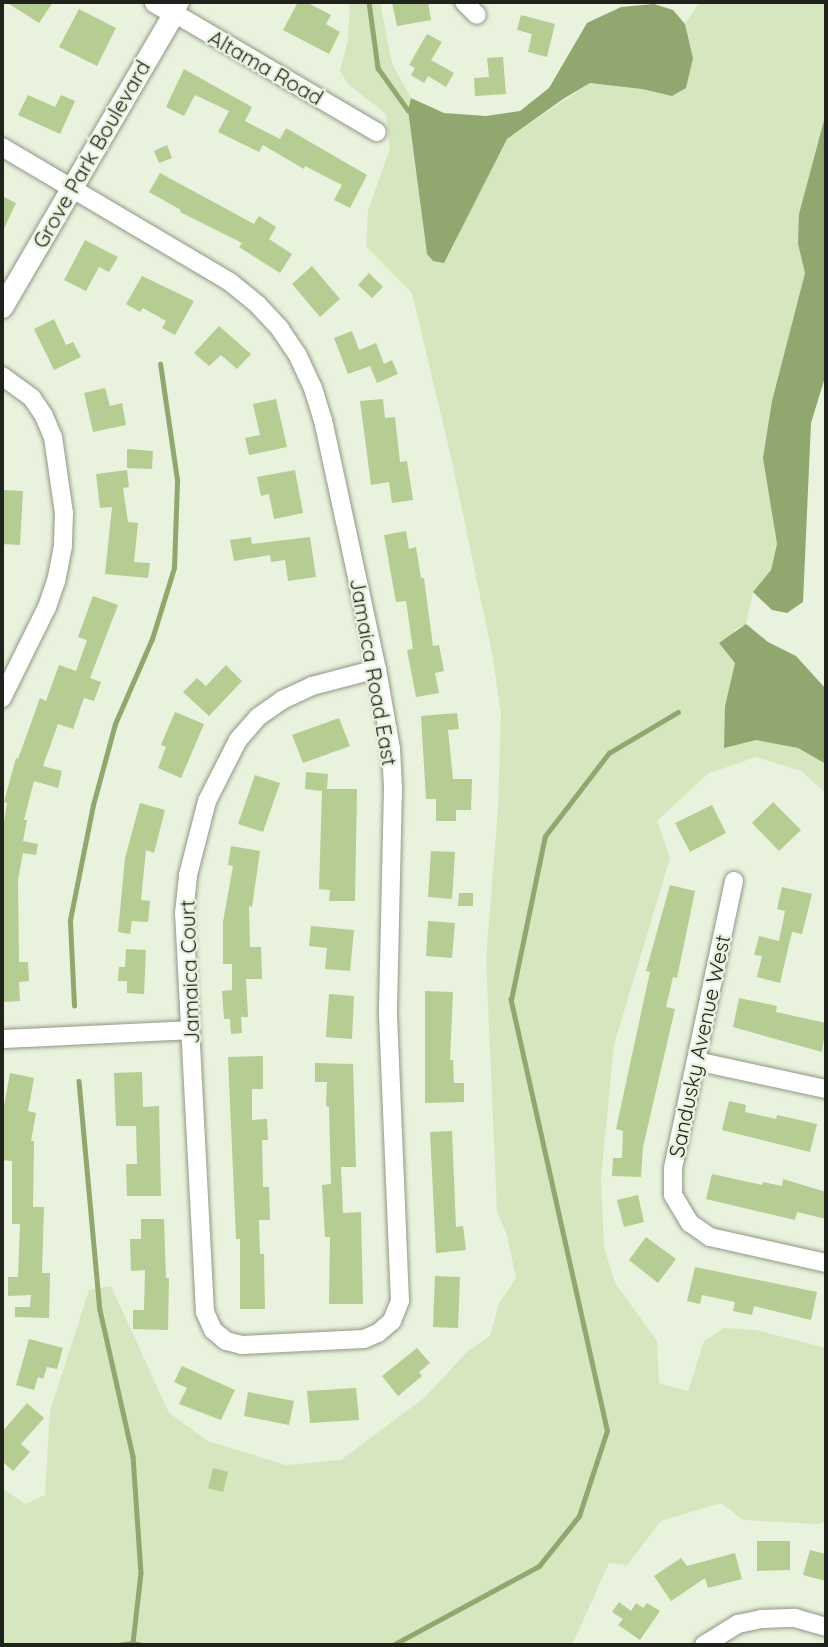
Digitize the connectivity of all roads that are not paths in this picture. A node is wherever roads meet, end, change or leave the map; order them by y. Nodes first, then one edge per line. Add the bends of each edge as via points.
1 (155, 2) edge
2 (177, 7) edge
3 (377, 132) dead end
4 (2, 147) edge
5 (72, 187) junction
6 (2, 307) edge
7 (2, 376) edge
8 (377, 669) junction
9 (2, 698) edge
10 (734, 881) dead end
11 (190, 1030) junction
12 (2, 1039) edge
13 (696, 1061) junction
14 (826, 1089) edge
15 (826, 1264) edge
16 (213, 1330) joint
17 (826, 1627) edge
18 (704, 1645) edge

1 - 2 street, Altama Road
2 - 3 street, Altama Road
2 - 5 street, Grove Park Boulevard
4 - 5 street, Jamaica Road East
5 - 6 street, Grove Park Boulevard
5 - 8 street, Jamaica Road East via 230,282 258,305 298,356 323,420
7 - 9 street via 32,398 48,427 64,513 56,581
8 - 11 street, Jamaica Court via 312,686 282,700 258,717 223,765 207,801 188,875 184,914
8 - 16 street, Jamaica Road East via 393,788 388,1015 400,1301 392,1321 364,1339 242,1345 226,1341
10 - 13 street, Sandusky Avenue West
11 - 12 street
11 - 16 street, Jamaica Court via 205,1312
13 - 14 street
13 - 15 street, Sandusky Avenue West via 673,1169 673,1195 680,1210 710,1237
17 - 18 street via 795,1618 761,1619 738,1625

